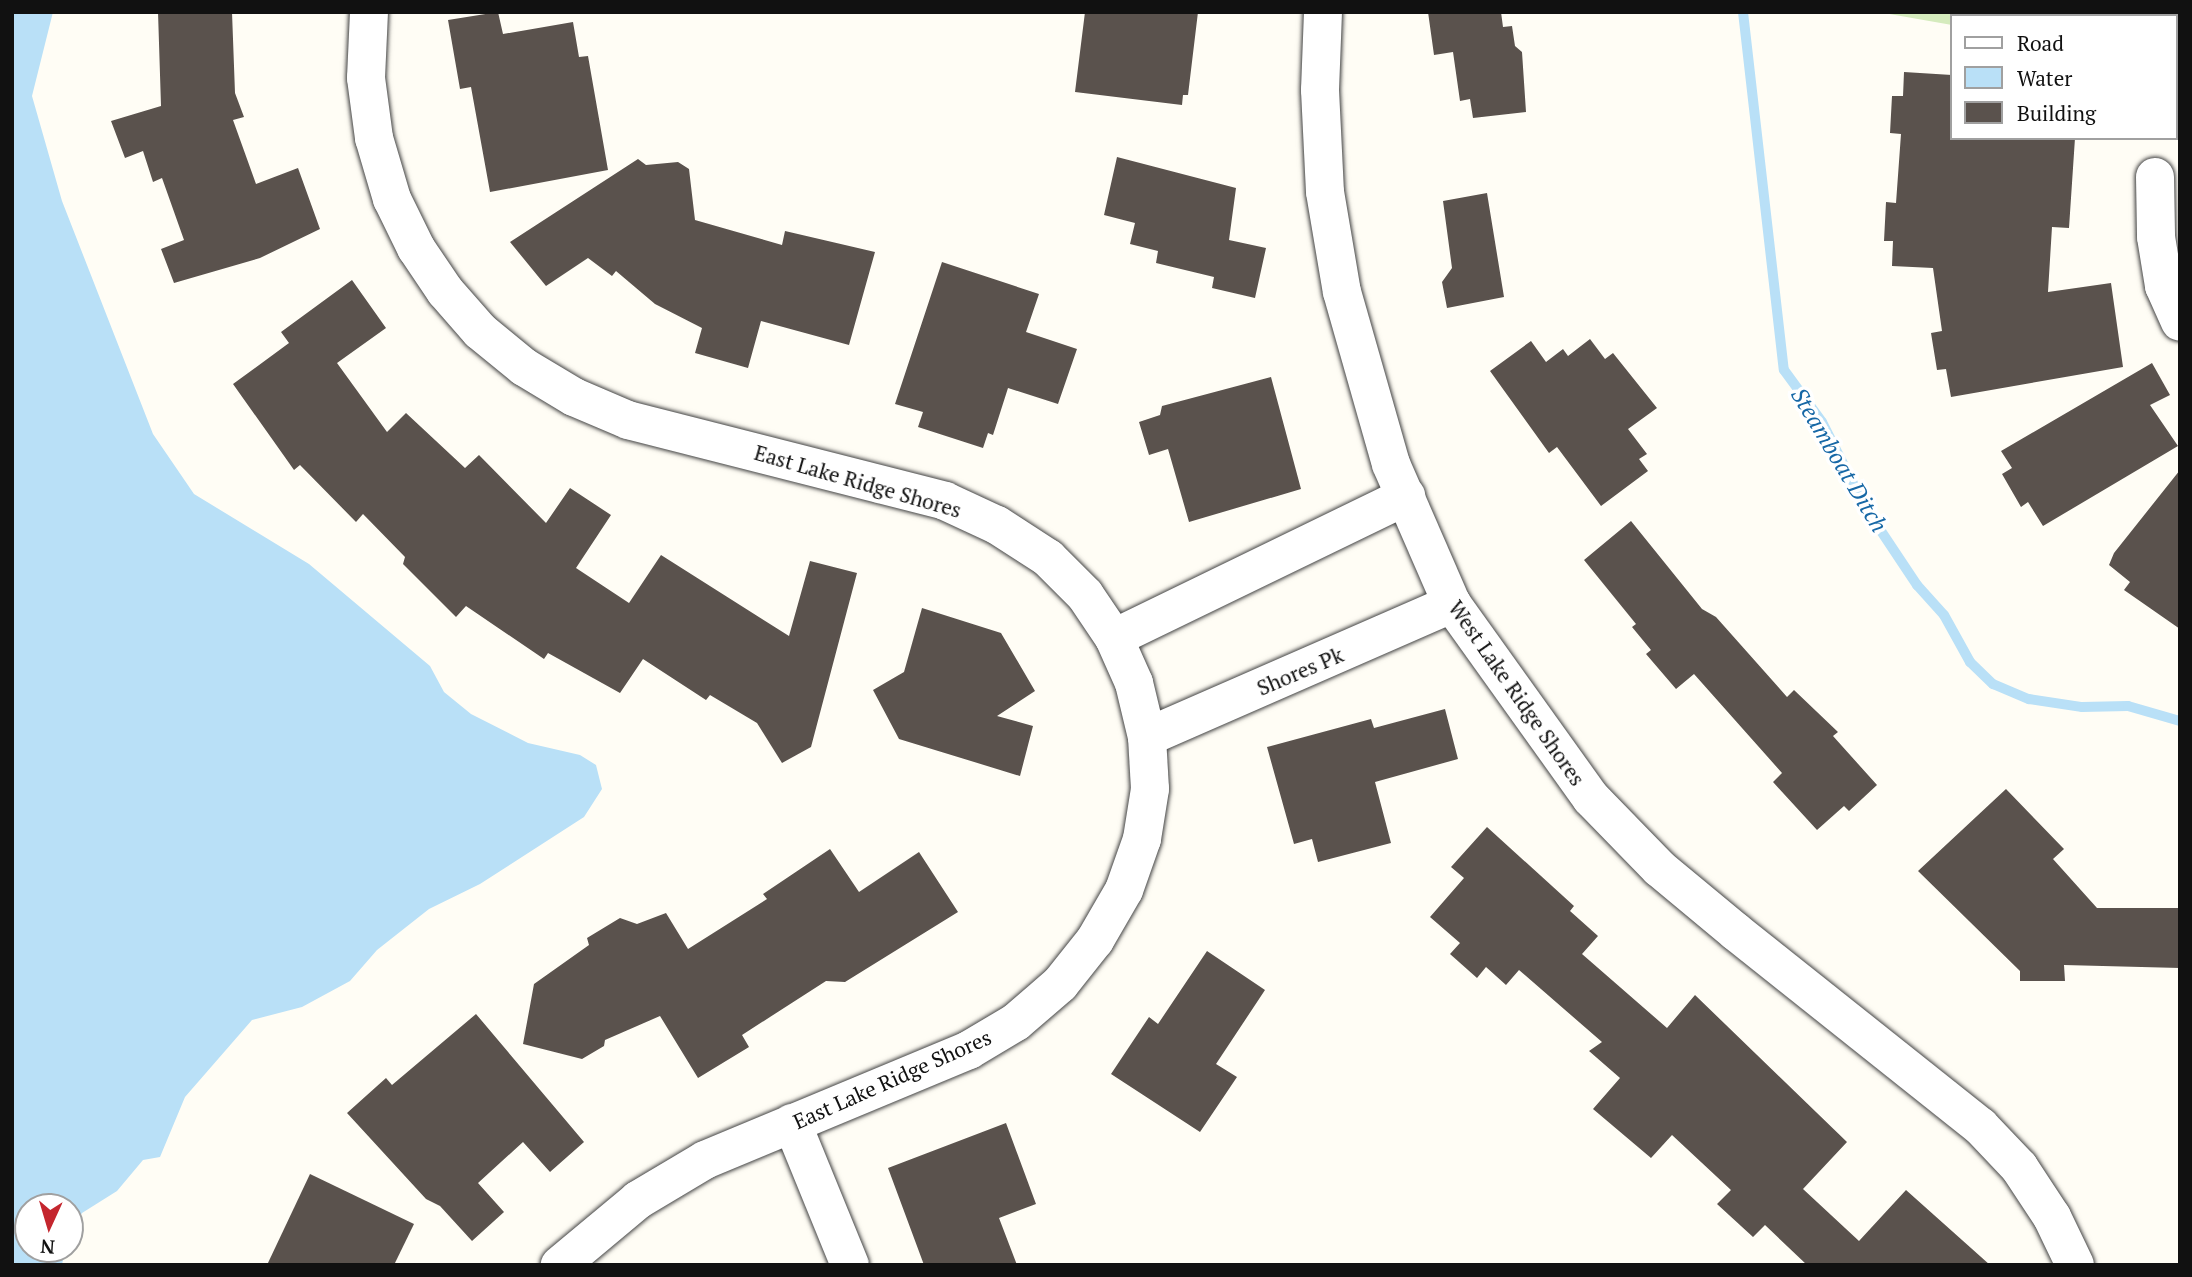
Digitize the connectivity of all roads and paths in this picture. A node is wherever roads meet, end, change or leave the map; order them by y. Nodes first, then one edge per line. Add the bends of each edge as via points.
1 (369, 12) edge
2 (1323, 12) edge
3 (2155, 177) dead end
4 (2180, 322) edge
5 (1406, 496) junction
6 (1452, 604) junction
7 (1114, 638) junction
8 (1147, 737) junction
9 (792, 1123) junction
10 (560, 1265) edge
11 (850, 1265) edge
12 (2076, 1265) edge

1 - 7 street, East Lake Ridge Shores via 366,78 374,138 392,198 416,248 445,291 498,345 574,397 628,420 945,501 997,525 1048,558 1085,596
2 - 5 street, West Lake Ridge Shores via 1320,90 1325,192 1342,292 1361,372
3 - 4 street via 2156,237 2164,286
5 - 6 street, West Lake Ridge Shores
5 - 7 street
6 - 8 street, Shores Pk
6 - 12 street, West Lake Ridge Shores via 1591,798 1697,900 1980,1126 2018,1167 2053,1217
7 - 8 street, East Lake Ridge Shores via 1134,683
8 - 9 street, East Lake Ridge Shores via 1150,789 1138,852 1124,890 1095,940 1060,984 1016,1022 969,1050
9 - 10 street, East Lake Ridge Shores via 705,1160 638,1200
9 - 11 street

